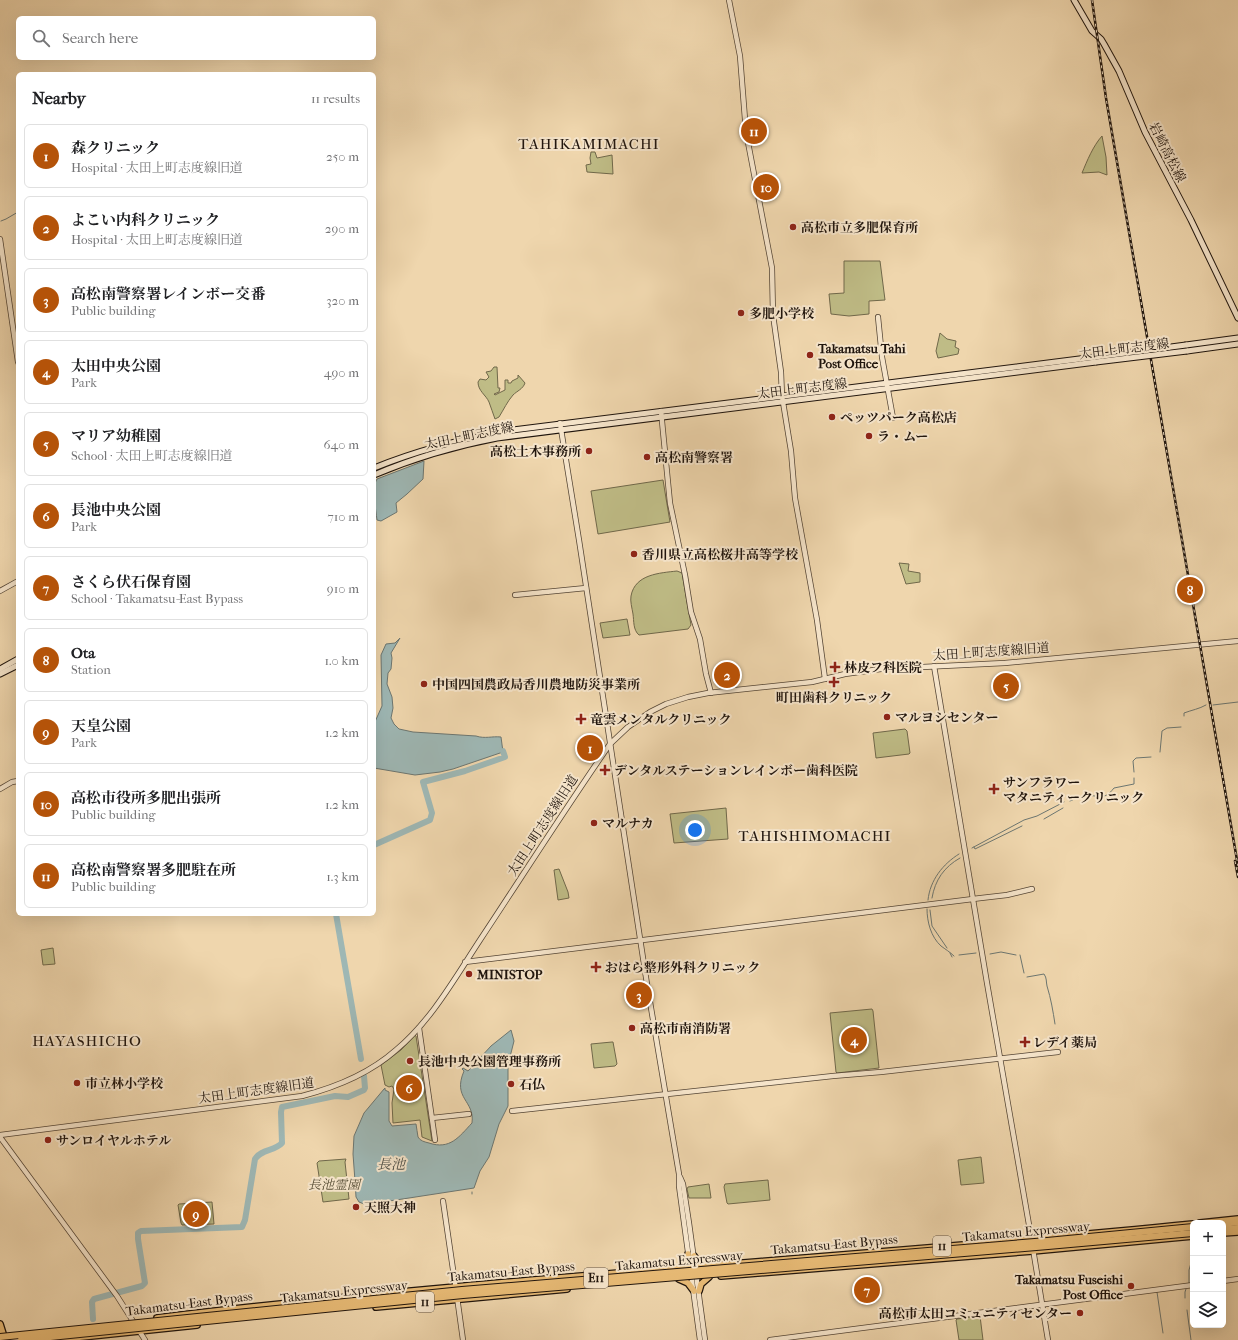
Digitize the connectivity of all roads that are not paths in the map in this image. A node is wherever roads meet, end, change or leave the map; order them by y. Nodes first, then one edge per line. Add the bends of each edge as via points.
1 (729, 0) edge
2 (1074, 0) edge
3 (0, 239) edge
4 (878, 317) dead end
5 (1238, 318) edge
6 (1238, 338) edge
7 (1238, 344) edge
8 (16, 348) edge
9 (1095, 360) junction
10 (886, 382) junction
11 (888, 389) junction
12 (782, 399) junction
13 (662, 414) junction
14 (893, 418) dead end
15 (602, 422) junction
16 (560, 423) junction
17 (561, 430) junction
18 (376, 467) edge
19 (376, 474) edge
20 (16, 583) edge
21 (586, 588) junction
22 (0, 591) edge
23 (515, 595) dead end
24 (1238, 640) edge
25 (16, 660) edge
26 (16, 666) edge
27 (934, 666) junction
28 (0, 669) edge
29 (0, 674) edge
30 (825, 679) junction
31 (711, 693) junction
32 (610, 744) junction
33 (16, 782) edge
34 (0, 789) edge
35 (1032, 889) dead end
36 (973, 900) junction
37 (641, 940) junction
38 (465, 962) junction
39 (419, 1028) junction
40 (1058, 1052) dead end
41 (1000, 1059) junction
42 (666, 1094) junction
43 (512, 1111) dead end
44 (469, 1114) dead end
45 (432, 1118) junction
46 (0, 1136) edge
47 (435, 1140) dead end
48 (443, 1201) dead end
49 (1238, 1219) edge
50 (1226, 1220) edge
51 (1238, 1222) edge
52 (1190, 1224) edge
53 (1226, 1224) edge
54 (1190, 1227) edge
55 (1238, 1228) edge
56 (1226, 1230) edge
57 (1190, 1232) edge
58 (1238, 1232) edge
59 (1226, 1233) edge
60 (1190, 1236) edge
61 (1031, 1239) junction
62 (1033, 1252) junction
63 (691, 1255) junction
64 (705, 1265) junction
65 (693, 1266) junction
66 (680, 1267) junction
67 (709, 1277) junction
68 (695, 1278) junction
69 (678, 1279) junction
70 (1238, 1279) edge
71 (1226, 1281) edge
72 (1190, 1285) edge
73 (455, 1286) junction
74 (696, 1291) junction
75 (457, 1299) junction
76 (1043, 1304) junction
77 (134, 1321) junction
78 (0, 1324) edge
79 (113, 1331) junction
80 (140, 1331) junction
81 (2, 1337) edge
82 (21, 1340) edge
83 (54, 1340) edge
84 (145, 1340) edge
85 (463, 1340) edge
86 (700, 1340) edge
87 (705, 1340) edge
88 (770, 1340) edge
89 (1048, 1340) edge

1 - 12 street via 740,56 746,132 772,268 773,315
2 - 5 main road, 岩崎高松線 via 1119,71 1145,132 1194,225
3 - 8 street
4 - 10 street
6 - 9 main road, 太田上町志度線, bridge
7 - 9 main road, 太田上町志度線, bridge
9 - 10 main road, 太田上町志度線
9 - 11 main road, 太田上町志度線
10 - 11 street
10 - 12 main road, 太田上町志度線
11 - 12 main road, 太田上町志度線
11 - 14 street
12 - 13 main road, 太田上町志度線
12 - 30 street via 792,456 795,498
13 - 15 main road, 太田上町志度線
13 - 31 street via 670,503 691,612 700,639
15 - 16 main road, 太田上町志度線
15 - 17 main road, 太田上町志度線
16 - 17 street
16 - 18 main road, 太田上町志度線 via 469,438
17 - 19 main road, 太田上町志度線 via 470,444 427,455
17 - 21 street
20 - 22 street
21 - 23 street
21 - 32 street
24 - 27 street, 太田上町志度線旧道 via 1005,663
25 - 28 main road
26 - 29 main road
27 - 30 street, 太田上町志度線旧道 via 874,669
27 - 36 street
30 - 31 street, 太田上町志度線旧道
31 - 32 street, 太田上町志度線旧道 via 688,697 650,712 628,727
32 - 37 street
32 - 38 street, 太田上町志度線旧道
33 - 34 street
35 - 36 street
36 - 37 street
36 - 41 street
37 - 38 street
37 - 42 street
38 - 39 street, 太田上町志度線旧道
39 - 45 street
39 - 46 street, 太田上町志度線旧道 via 397,1050 366,1072 339,1085 302,1096
40 - 41 street
41 - 42 street
41 - 61 street
42 - 43 street
42 - 63 street
44 - 45 street
45 - 47 street
46 - 77 street
48 - 73 street
49 - 50 main road
51 - 53 highway
52 - 61 main road, Takamatsu-East Bypass / 11
54 - 81 highway, Takamatsu Expressway / E11, bridge via 462,1290
55 - 56 highway
57 - 79 highway, Takamatsu Expressway / E11, bridge via 463,1295
58 - 59 main road
60 - 62 main road, Takamatsu-East Bypass / 11
61 - 62 street
61 - 64 main road, Takamatsu-East Bypass / 11
62 - 67 main road, Takamatsu-East Bypass / 11
62 - 76 street
63 - 64 main road
63 - 65 street
63 - 66 main road
64 - 65 main road, Takamatsu-East Bypass / 11
65 - 66 main road, Takamatsu-East Bypass / 11
65 - 68 street
66 - 73 main road, Takamatsu-East Bypass / 11
67 - 68 main road, Takamatsu-East Bypass / 11
67 - 74 main road
68 - 69 main road, Takamatsu-East Bypass / 11
68 - 74 street
69 - 74 main road via 688,1283
69 - 75 main road, Takamatsu-East Bypass / 11
70 - 71 street
72 - 76 street
73 - 75 street
73 - 77 main road, Takamatsu-East Bypass / 11
74 - 86 street
74 - 87 street
75 - 80 main road, Takamatsu-East Bypass / 11
75 - 85 street
76 - 88 street
76 - 89 street
77 - 80 street
77 - 81 main road, Takamatsu-East Bypass / 11
78 - 81 main road
79 - 82 highway, Takamatsu Expressway / E11, bridge
79 - 83 highway, bridge
80 - 83 main road, Takamatsu-East Bypass / 11
80 - 84 street

